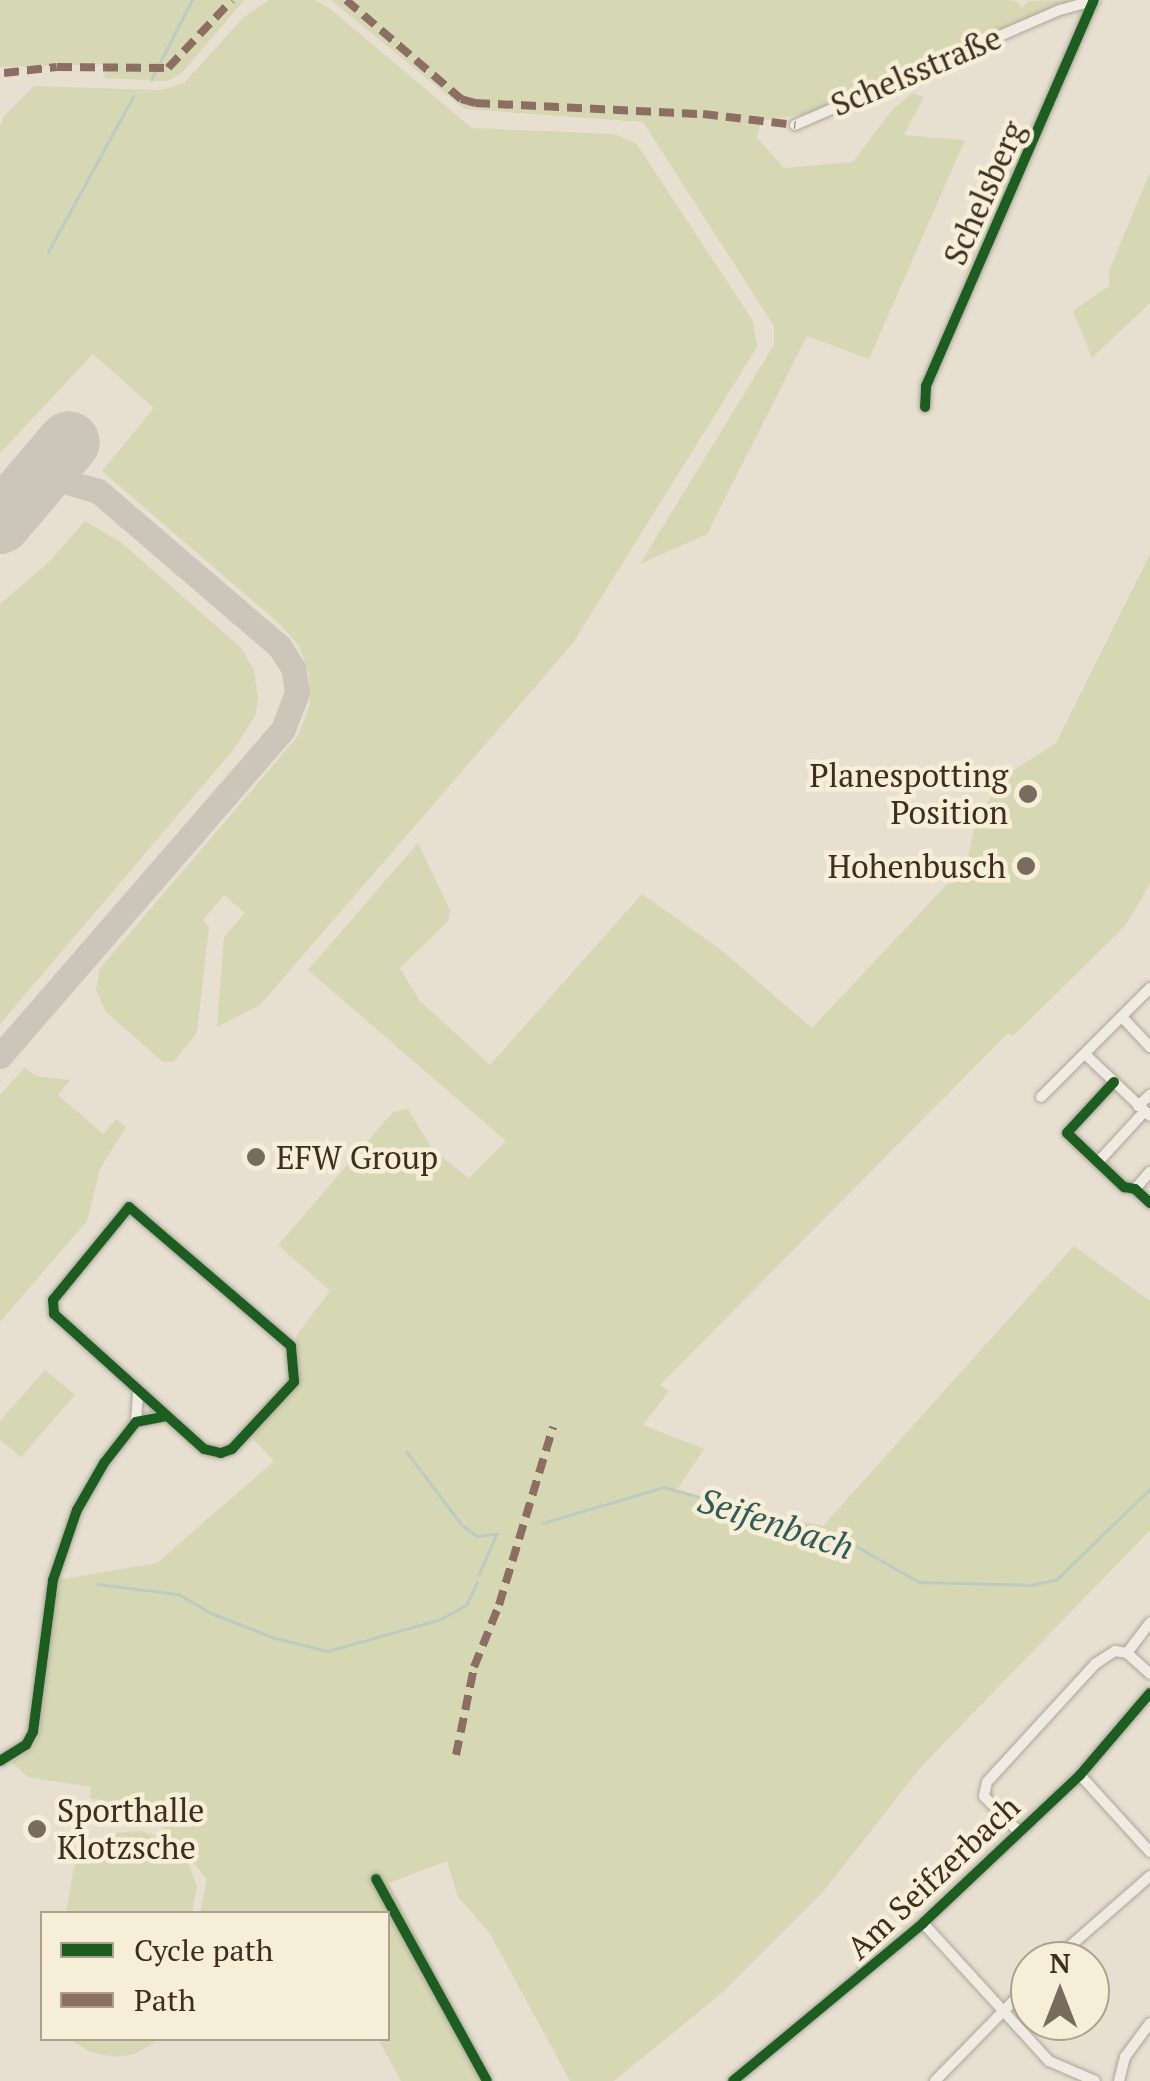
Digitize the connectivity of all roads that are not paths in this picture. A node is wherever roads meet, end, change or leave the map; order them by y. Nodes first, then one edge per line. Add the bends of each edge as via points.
1 (1095, 0) edge
2 (794, 125) dead end
3 (926, 406) dead end
4 (1150, 988) edge
5 (1123, 1018) junction
6 (1150, 1047) edge
7 (1086, 1055) junction
8 (1114, 1082) junction
9 (1042, 1096) dead end
10 (1150, 1096) edge
11 (1144, 1111) edge
12 (1099, 1161) junction
13 (1150, 1172) edge
14 (1135, 1189) junction
15 (1150, 1203) edge
16 (138, 1391) junction
17 (166, 1416) junction
18 (136, 1422) junction
19 (1150, 1623) edge
20 (1127, 1653) junction
21 (1150, 1674) edge
22 (1150, 1693) edge
23 (0, 1761) edge
24 (1080, 1775) junction
25 (1019, 1832) junction
26 (1150, 1852) edge
27 (1150, 1876) edge
28 (376, 1880) dead end
29 (923, 1923) junction
30 (1076, 1941) edge
31 (1010, 2004) edge
32 (1003, 2011) junction
33 (1150, 2022) edge
34 (747, 2070) junction
35 (487, 2081) edge
36 (733, 2081) edge
37 (755, 2081) edge
38 (935, 2081) edge
39 (1095, 2081) edge
40 (1119, 2081) edge

1 - 2 street, Schelsstraße
1 - 3 street, Schelsberg via 926,386
4 - 5 street
5 - 6 street
5 - 7 street
7 - 8 street
7 - 9 street
8 - 11 street
8 - 12 street via 1067,1133
10 - 11 street
11 - 12 street
12 - 14 street via 1124,1187
13 - 14 street
14 - 15 street
16 - 17 street
16 - 17 street via 65,1328 53,1300 129,1207 291,1346 296,1366 294,1382 232,1449 204,1449
16 - 18 street
17 - 18 street
18 - 23 street via 89,1487 62,1548 33,1732
19 - 20 street
20 - 21 street
20 - 25 street via 1114,1651 1095,1664 987,1782 984,1796
22 - 24 street, Am Seifzerbach
24 - 25 street, Am Seifzerbach
24 - 26 street
25 - 29 street, Am Seifzerbach
27 - 30 street
28 - 35 street
29 - 32 street
29 - 34 street, Am Seifzerbach
31 - 32 street
32 - 38 street
32 - 39 street via 1049,2061
33 - 40 street via 1125,2057
34 - 36 street, Am Seifzerbach
34 - 37 street

